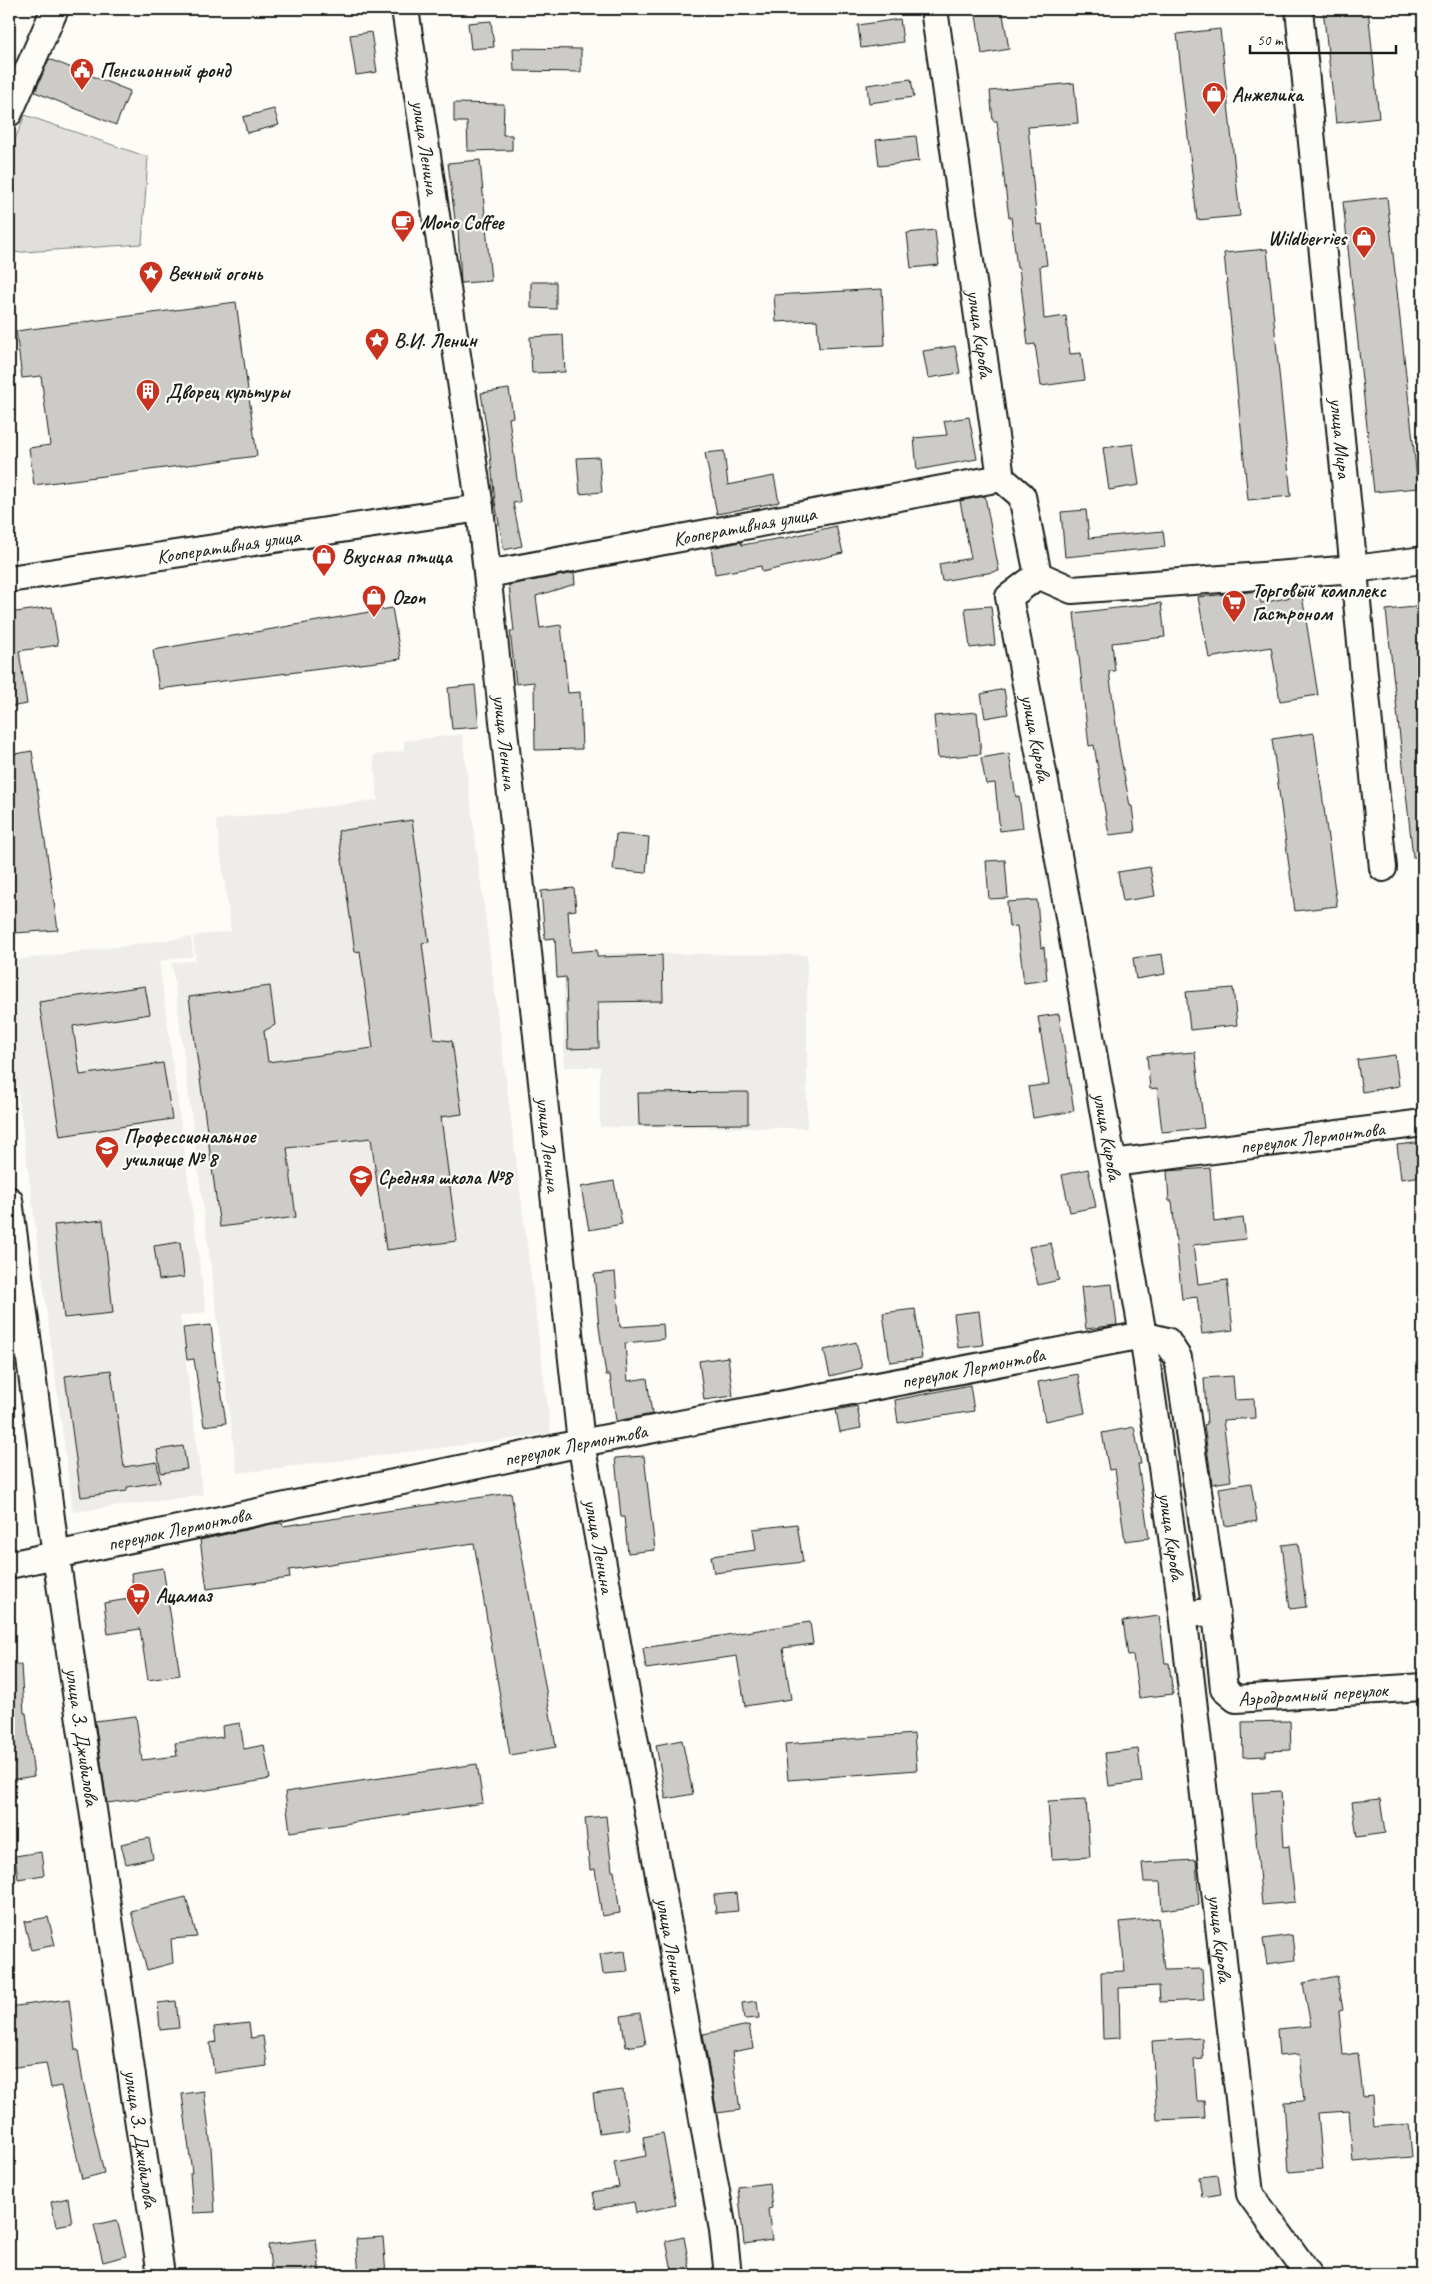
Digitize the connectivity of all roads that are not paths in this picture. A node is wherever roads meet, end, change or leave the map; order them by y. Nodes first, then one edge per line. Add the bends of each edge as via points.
1 (55, 9) edge
2 (405, 9) edge
3 (934, 9) edge
4 (1299, 9) edge
5 (9, 113) edge
6 (1001, 478) junction
7 (480, 508) junction
8 (1423, 560) edge
9 (1355, 569) junction
10 (488, 574) junction
11 (1038, 575) junction
12 (9, 579) edge
13 (1383, 868) dead end
14 (1423, 1123) edge
15 (1114, 1163) junction
16 (9, 1200) edge
17 (1143, 1335) junction
18 (581, 1443) junction
19 (56, 1556) junction
20 (9, 1565) edge
21 (1216, 1612) junction
22 (1183, 1613) junction
23 (1423, 1688) edge
24 (161, 2275) edge
25 (728, 2275) edge
26 (1309, 2275) edge

1 - 5 street
2 - 7 street, улица Ленина
3 - 6 street, улица Кирова
4 - 9 street, улица Мира
6 - 10 street, Кооперативная улица
6 - 11 street via 1022,496
7 - 10 street, улица Ленина
7 - 12 street, Кооперативная улица
8 - 9 street
9 - 11 street via 1072,590
9 - 13 street, улица Мира
10 - 18 street, улица Ленина
11 - 15 street, улица Кирова via 1008,598
14 - 15 street, переулок Лермонтова
15 - 17 street, улица Кирова
16 - 19 street, улица З. Джибилова
17 - 18 street, переулок Лермонтова
17 - 21 street, Аэродромный переулок via 1167,1341 1178,1358
17 - 22 street, улица Кирова
18 - 19 street, переулок Лермонтова
18 - 25 street, улица Ленина via 723,2230
19 - 20 street, переулок Лермонтова
19 - 24 street, улица З. Джибилова
21 - 22 street
21 - 23 street, Аэродромный переулок via 1224,1689 1236,1699
22 - 26 street, улица Кирова via 1250,2194

